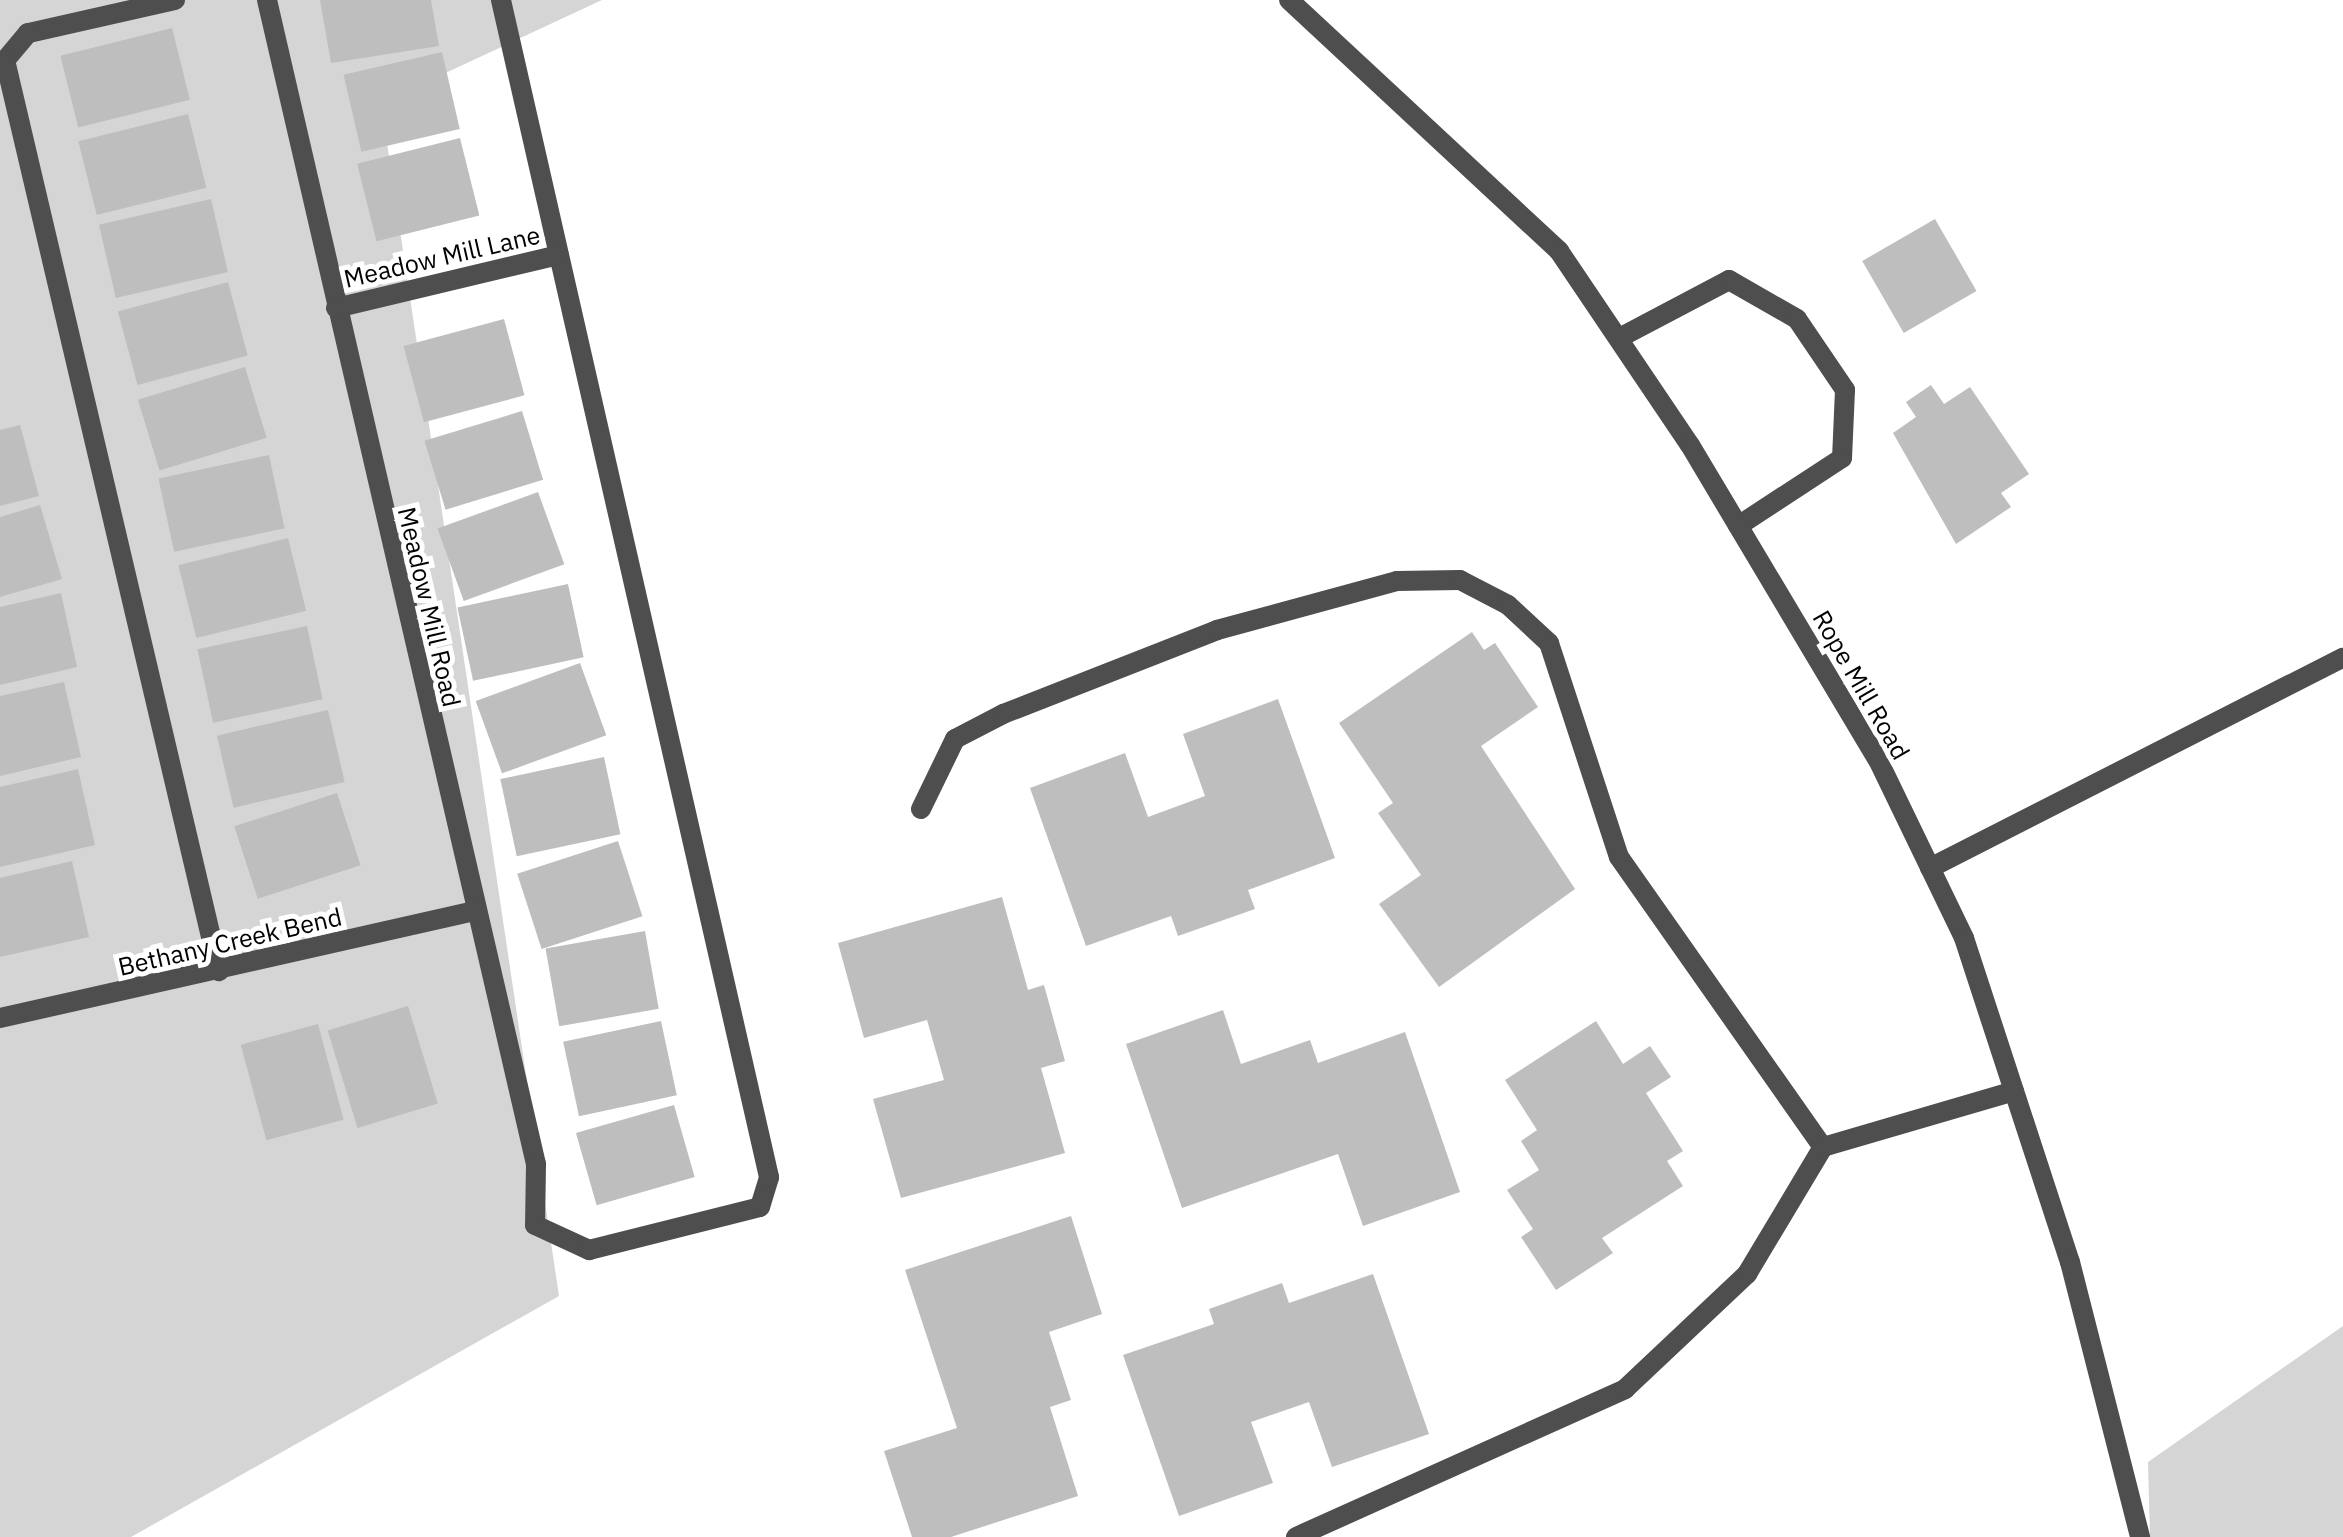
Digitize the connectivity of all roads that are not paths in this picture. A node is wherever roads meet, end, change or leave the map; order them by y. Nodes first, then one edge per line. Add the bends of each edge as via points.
1 (175, 0) edge
2 (267, 0) edge
3 (500, 0) edge
4 (1290, 0) edge
5 (559, 256) junction
6 (336, 308) junction
7 (1621, 337) junction
8 (1738, 526) junction
9 (2343, 658) edge
10 (920, 810) dead end
11 (1930, 868) junction
12 (471, 912) junction
13 (218, 971) junction
14 (0, 1018) edge
15 (2014, 1092) junction
16 (1823, 1147) junction
17 (1296, 1537) edge
18 (2140, 1537) edge

1 - 13 street via 28,33 5,60
2 - 6 street, Meadow Mill Road
3 - 5 street
4 - 7 street, Rope Mill Road via 1559,251
5 - 6 street, Meadow Mill Lane
5 - 12 street, Meadow Mill Road via 769,1195 760,1207 589,1250 535,1225 536,1164
6 - 12 street, Meadow Mill Road
7 - 8 street, Rope Mill Road
7 - 8 street via 1729,280 1796,320 1845,390 1842,458
8 - 11 street, Rope Mill Road via 1878,760
9 - 11 street
10 - 16 street via 955,739 1003,714 1217,630 1397,581 1460,580 1508,605 1549,643 1620,858
11 - 15 street, Rope Mill Road via 1964,938
12 - 13 street, Bethany Creek Bend
13 - 14 street, Bethany Creek Bend
15 - 16 street
15 - 18 street, Rope Mill Road via 2070,1262
16 - 17 street via 1746,1274 1625,1389

